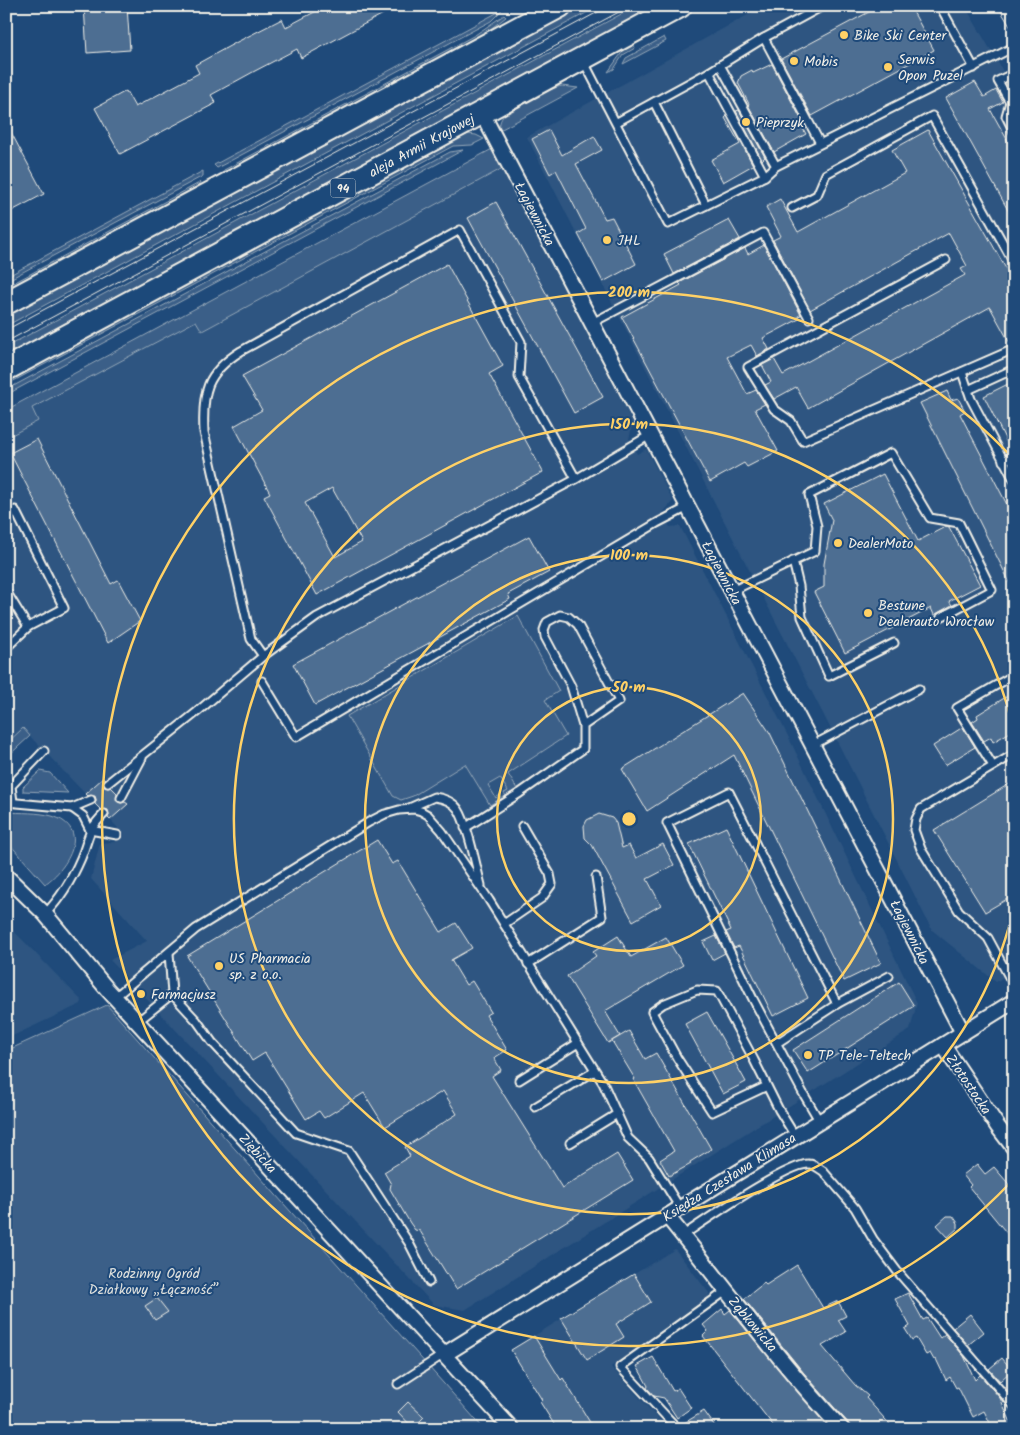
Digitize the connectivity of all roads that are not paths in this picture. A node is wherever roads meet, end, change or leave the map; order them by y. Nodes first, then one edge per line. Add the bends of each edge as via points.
1 (560, 6) edge
2 (680, 6) edge
3 (823, 6) edge
4 (940, 6) edge
5 (764, 38) junction
6 (1014, 48) edge
7 (582, 60) junction
8 (720, 65) junction
9 (974, 68) junction
10 (709, 72) junction
11 (1014, 73) edge
12 (654, 102) junction
13 (482, 113) junction
14 (617, 122) junction
15 (1014, 132) edge
16 (820, 143) junction
17 (776, 166) junction
18 (765, 176) junction
19 (706, 205) junction
20 (792, 208) dead end
21 (946, 260) dead end
22 (1014, 263) edge
23 (6, 303) edge
24 (809, 318) dead end
25 (592, 323) junction
26 (1014, 349) edge
27 (6, 369) edge
28 (1014, 369) edge
29 (962, 372) junction
30 (968, 390) junction
31 (650, 435) junction
32 (1014, 456) edge
33 (1003, 461) junction
34 (576, 479) junction
35 (1014, 480) edge
36 (688, 507) junction
37 (6, 513) edge
38 (793, 562) junction
39 (6, 591) edge
40 (732, 592) junction
41 (941, 617) dead end
42 (28, 627) junction
43 (894, 643) dead end
44 (6, 648) edge
45 (263, 656) junction
46 (1014, 675) edge
47 (262, 681) dead end
48 (919, 690) dead end
49 (583, 726) junction
50 (813, 745) junction
51 (44, 751) dead end
52 (145, 752) junction
53 (1014, 754) edge
54 (993, 766) junction
55 (108, 783) dead end
56 (121, 798) dead end
57 (91, 800) dead end
58 (9, 802) edge
59 (72, 808) junction
60 (407, 809) junction
61 (104, 814) dead end
62 (522, 826) dead end
63 (465, 828) junction
64 (90, 830) junction
65 (117, 835) dead end
66 (6, 876) edge
67 (596, 878) dead end
68 (482, 890) junction
69 (45, 914) junction
70 (504, 924) junction
71 (169, 953) junction
72 (528, 964) junction
73 (889, 976) dead end
74 (1014, 986) edge
75 (172, 994) junction
76 (115, 997) junction
77 (1014, 1001) edge
78 (837, 1004) junction
79 (137, 1022) junction
80 (963, 1033) junction
81 (578, 1043) junction
82 (777, 1043) junction
83 (943, 1045) junction
84 (595, 1071) junction
85 (519, 1080) dead end
86 (767, 1086) junction
87 (535, 1107) dead end
88 (617, 1114) junction
89 (820, 1122) junction
90 (796, 1136) junction
91 (570, 1143) dead end
92 (1014, 1148) edge
93 (680, 1208) junction
94 (667, 1216) junction
95 (682, 1236) junction
96 (429, 1282) dead end
97 (726, 1291) junction
98 (445, 1354) junction
99 (398, 1384) dead end
100 (1014, 1406) edge
101 (512, 1429) edge
102 (678, 1429) edge
103 (842, 1429) edge

1 - 23 main road
2 - 7 main road, aleja Armii Krajowej / 94
3 - 5 lane
4 - 9 lane
5 - 8 lane
5 - 16 lane
6 - 9 lane
7 - 13 main road, aleja Armii Krajowej / 94
7 - 14 lane
8 - 10 lane
8 - 17 lane
9 - 16 lane
10 - 12 lane
10 - 18 lane
11 - 15 lane via 998,81 1010,102 1006,116
12 - 14 lane
12 - 19 lane
13 - 25 street, Łagiewnicka
13 - 27 main road, aleja Armii Krajowej / 94
14 - 19 lane via 668,224
16 - 17 lane
17 - 18 lane
18 - 19 lane
20 - 22 lane via 817,195 826,174 932,116
21 - 29 lane via 748,367 774,408 791,421 803,441
24 - 25 lane via 763,232
25 - 31 street, Łagiewnicka
26 - 29 lane
28 - 30 lane
29 - 30 lane
30 - 33 lane
31 - 34 lane
31 - 36 street, Łagiewnicka
32 - 33 lane
33 - 35 lane
34 - 45 lane via 317,617
34 - 45 lane via 519,377 521,342 460,230 241,350 212,376 203,410 204,432 252,639
36 - 40 street, Łagiewnicka
36 - 47 lane via 296,737
37 - 42 lane via 15,510 64,608
38 - 40 lane
38 - 41 lane via 815,551 817,526 809,495 891,453 930,518 959,523 992,590
38 - 43 lane via 802,617 829,676
39 - 42 lane
40 - 50 street, Łagiewnicka
42 - 44 lane
45 - 52 lane
46 - 54 lane via 958,708
48 - 50 lane
49 - 49 lane via 572,686 545,638 546,622 560,614 578,625 619,701
49 - 63 lane via 582,749
50 - 80 street, Łagiewnicka
51 - 58 lane via 12,786
52 - 55 lane
52 - 56 lane
53 - 54 lane
54 - 74 lane via 921,809 914,830 921,849 959,911 988,938
57 - 59 lane
58 - 59 lane
59 - 64 lane via 83,816
60 - 63 lane via 427,799 440,798 458,809
60 - 68 lane via 421,811 432,819
60 - 71 lane via 369,822 196,929
61 - 64 lane
62 - 70 lane via 550,874 552,884 542,898
63 - 68 lane
64 - 65 lane
64 - 69 lane via 81,858 62,896
66 - 69 street, Ziębicka
67 - 72 lane via 602,917
68 - 70 lane
69 - 76 street, Ziębicka
70 - 72 lane
71 - 75 lane
71 - 76 lane
72 - 81 lane
73 - 78 lane
75 - 79 lane
75 - 96 lane via 296,1133 350,1151 409,1243
76 - 79 street, Ziębicka
77 - 80 street, Księdza Czesława Klimasa
78 - 82 lane
78 - 82 lane via 729,792 667,823
79 - 98 street, Ziębicka
80 - 83 street, Księdza Czesława Klimasa
81 - 84 lane
81 - 85 lane
82 - 89 lane
83 - 89 street, Księdza Czesława Klimasa
83 - 92 street, Złotostocka
84 - 87 lane
84 - 88 lane
86 - 86 lane via 717,992 697,990 652,1012 712,1112
86 - 90 lane
88 - 91 lane
88 - 93 lane via 628,1138 649,1158
89 - 90 street, Księdza Czesława Klimasa
90 - 93 street, Księdza Czesława Klimasa
93 - 94 street, Księdza Czesława Klimasa
94 - 95 street, Ząbkowicka
94 - 98 street, Księdza Czesława Klimasa
95 - 97 street, Ząbkowicka
95 - 100 lane via 789,1169 810,1164 816,1166 854,1208 897,1271
97 - 102 lane via 620,1367
97 - 103 street, Ząbkowicka
98 - 99 lane
98 - 101 street, Ziębicka

